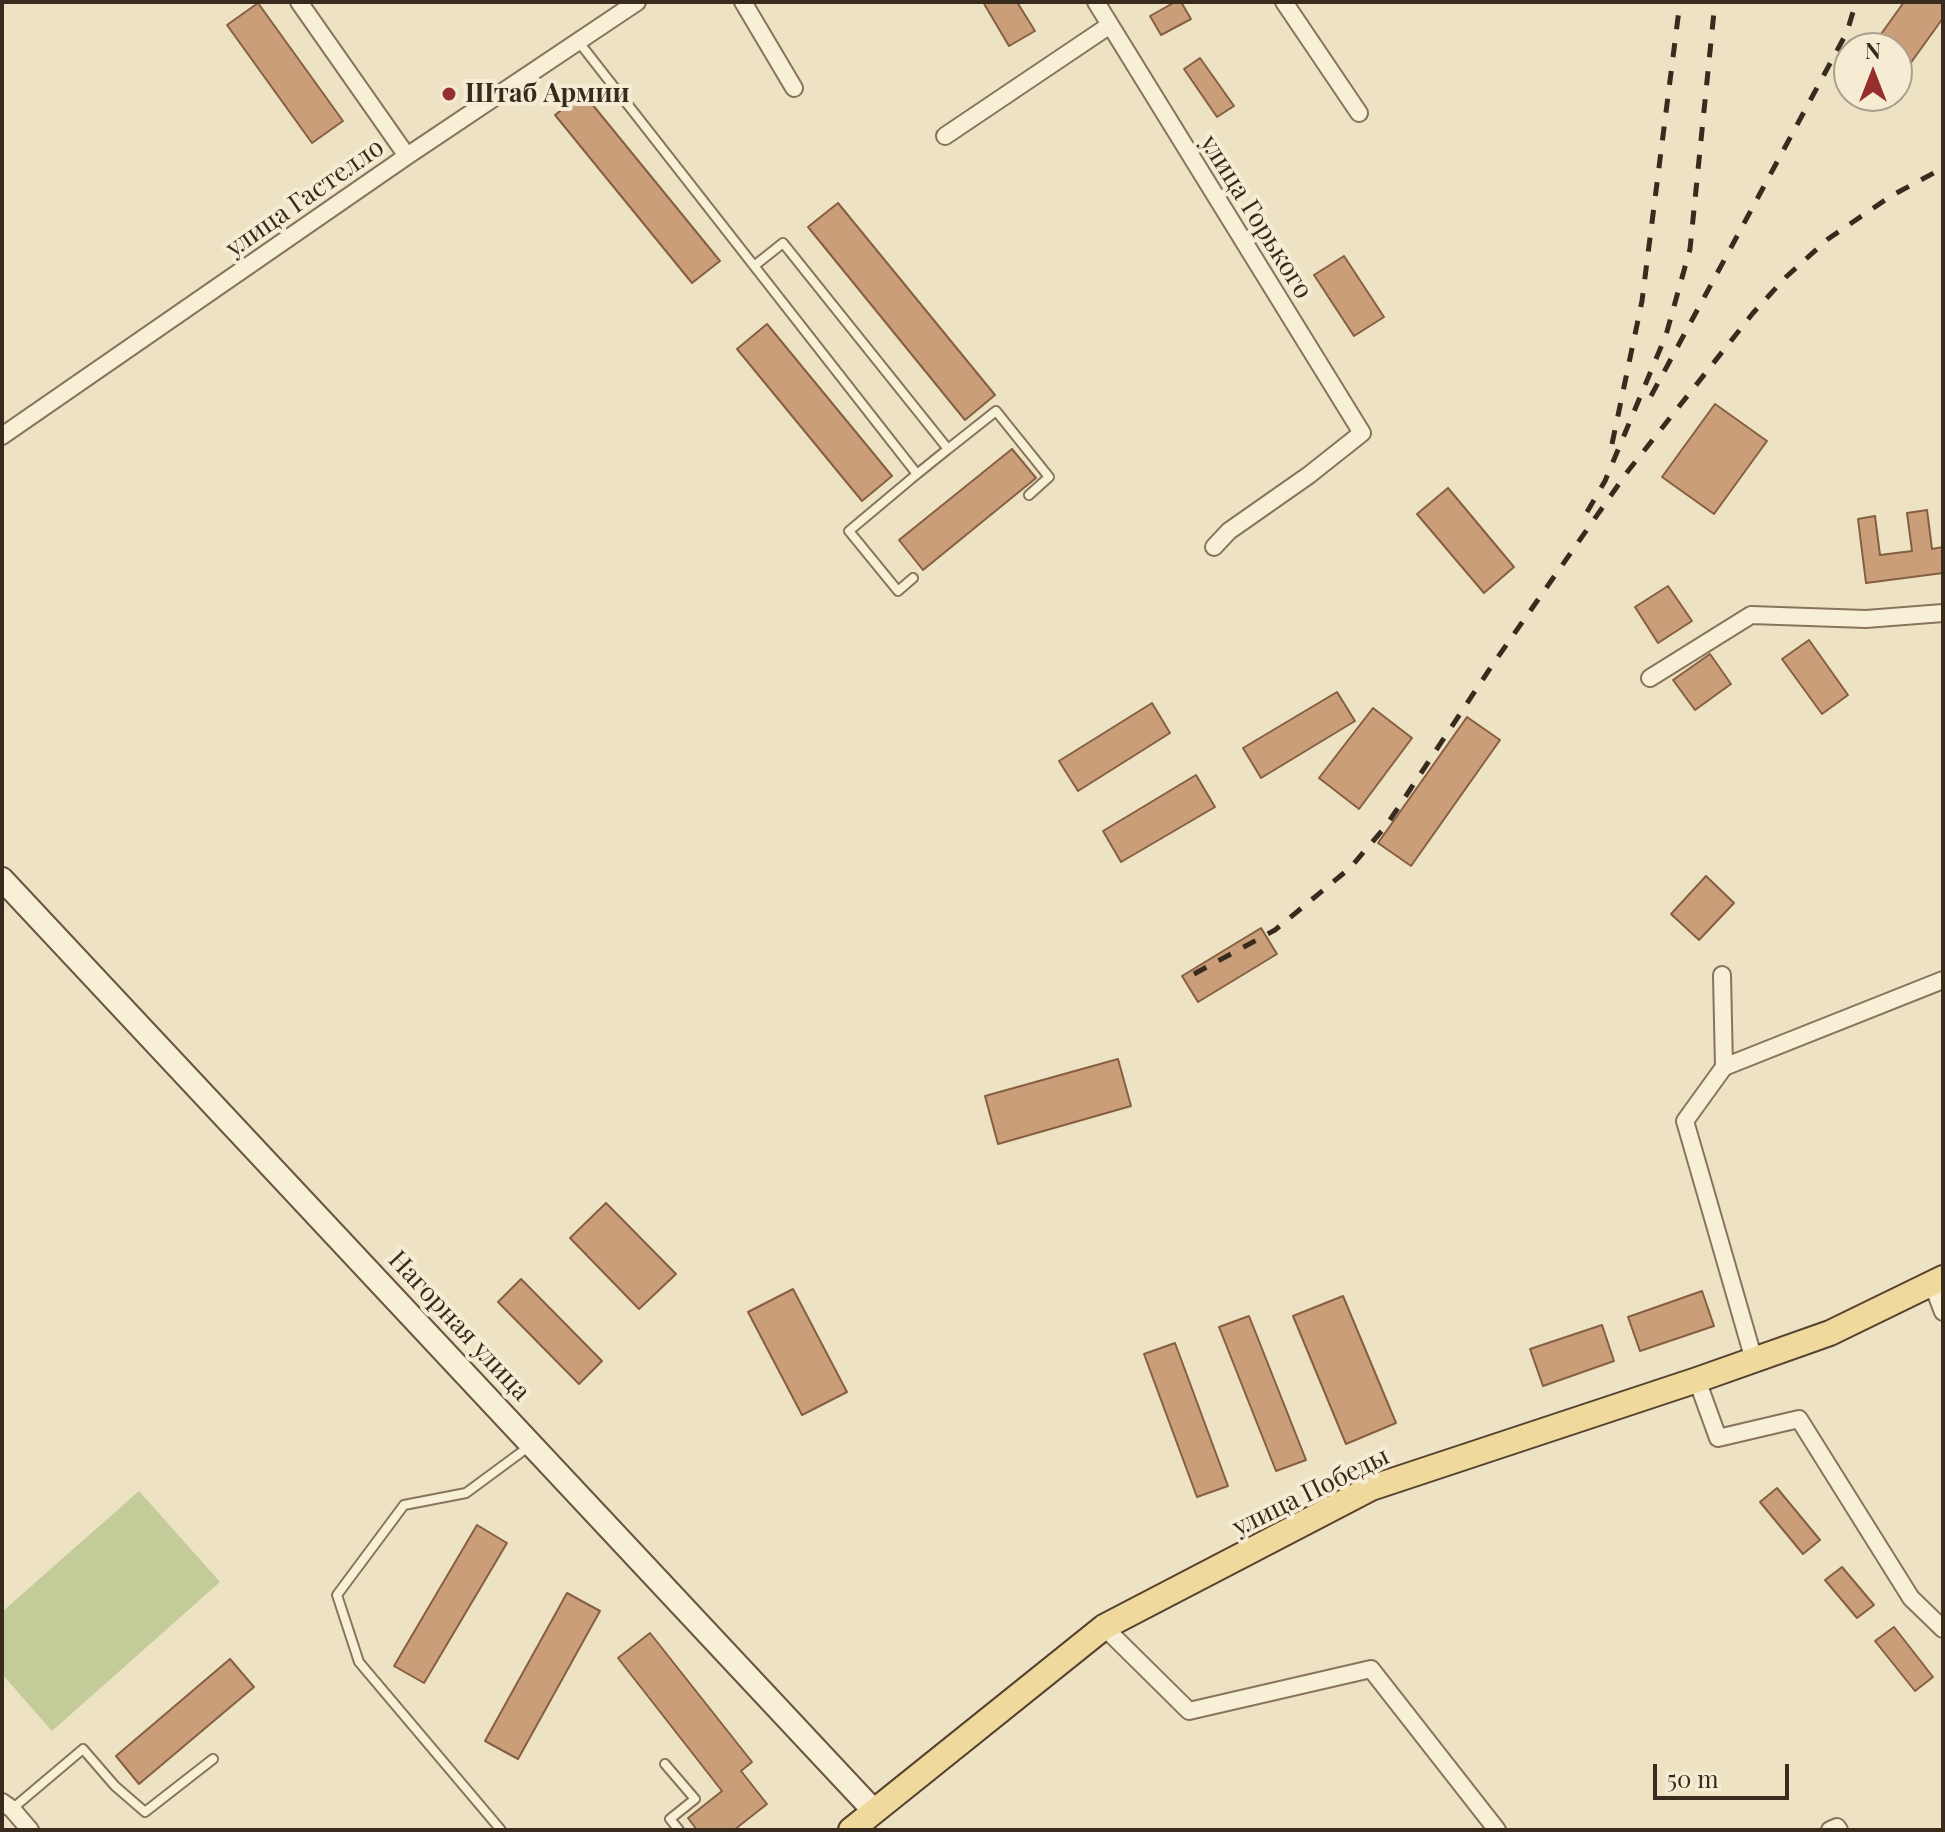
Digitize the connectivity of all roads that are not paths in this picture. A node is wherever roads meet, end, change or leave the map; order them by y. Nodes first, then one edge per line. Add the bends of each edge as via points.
1 (299, 2) edge
2 (637, 2) edge
3 (743, 2) edge
4 (1096, 2) edge
5 (1284, 2) edge
6 (1110, 25) junction
7 (578, 41) junction
8 (794, 88) dead end
9 (1359, 113) dead end
10 (945, 136) dead end
11 (407, 156) junction
12 (754, 266) junction
13 (2, 436) edge
14 (948, 449) junction
15 (917, 474) junction
16 (1029, 495) dead end
17 (1214, 547) dead end
18 (913, 578) dead end
19 (1943, 613) edge
20 (1650, 678) dead end
21 (2, 879) edge
22 (1722, 975) dead end
23 (1943, 980) edge
24 (1724, 1067) junction
25 (1938, 1280) edge
26 (1943, 1312) edge
27 (1754, 1360) junction
28 (1697, 1380) junction
29 (531, 1444) junction
30 (1104, 1627) junction
31 (1943, 1629) edge
32 (213, 1759) dead end
33 (665, 1764) dead end
34 (7, 1805) edge
35 (861, 1824) edge
36 (30, 1830) edge
37 (501, 1830) edge
38 (679, 1830) edge
39 (1497, 1830) edge
40 (1830, 1830) edge
41 (1839, 1830) edge

1 - 11 street
2 - 7 street, улица Гастелло
3 - 8 street
4 - 6 street, улица Горького
5 - 9 street
6 - 10 street
6 - 17 street, улица Горького via 1362,433
7 - 11 street, улица Гастелло
7 - 12 lane
11 - 13 street, улица Гастелло
12 - 14 lane via 783,243
12 - 15 lane
14 - 15 lane
14 - 16 lane via 996,411 1049,477
15 - 18 lane via 849,531 898,591
19 - 20 street via 1866,619 1751,615
21 - 29 street, Нагорная улица
22 - 24 street
23 - 24 street
24 - 27 street via 1685,1121
25 - 26 street
25 - 27 main road, улица Победы via 1830,1333
27 - 28 main road, улица Победы
28 - 30 main road, улица Победы via 1371,1488
28 - 31 street via 1718,1438 1799,1419 1911,1598
29 - 35 street, Нагорная улица
29 - 37 lane via 466,1493 404,1505 337,1595 359,1662
30 - 35 main road, улица Победы
30 - 39 street via 1189,1711 1371,1669
32 - 34 lane via 145,1812 83,1749
33 - 38 lane via 695,1799 670,1819
34 - 36 street
40 - 41 street

